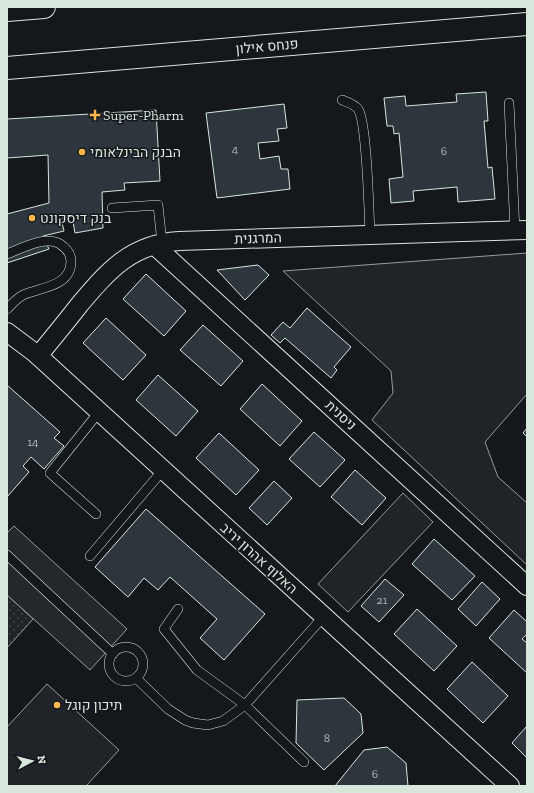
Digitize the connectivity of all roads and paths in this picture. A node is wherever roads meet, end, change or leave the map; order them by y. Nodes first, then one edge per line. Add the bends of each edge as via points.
1 (44, 7) edge
2 (7, 10) edge
3 (527, 24) edge
4 (7, 68) edge
5 (342, 100) dead end
6 (509, 103) dead end
7 (112, 208) dead end
8 (521, 230) edge
9 (370, 235) junction
10 (158, 244) junction
11 (7, 254) edge
12 (7, 309) edge
13 (7, 332) edge
14 (38, 356) junction
15 (99, 412) junction
16 (163, 470) junction
17 (96, 514) dead end
18 (7, 555) edge
19 (90, 556) dead end
20 (527, 586) edge
21 (178, 609) dead end
22 (324, 616) junction
23 (113, 654) junction
24 (136, 678) junction
25 (245, 705) junction
26 (304, 762) dead end
27 (510, 786) edge

1 - 2 street
3 - 4 street, פנחס אילון
5 - 9 lane via 358,109 361,116
6 - 8 lane
7 - 10 lane via 158,205
8 - 9 street, המרגנית
9 - 10 street, המרגנית
10 - 14 street, המרגנית via 132,254 111,269
10 - 20 street, ניסנית
11 - 12 lane via 49,241 58,242 70,255 71,268 62,281 22,295
13 - 14 street, האלוף אהרון יריב
14 - 15 street, האלוף אהרון יריב
15 - 16 street, האלוף אהרון יריב
15 - 17 lane via 50,473
16 - 19 lane
16 - 22 street, האלוף אהרון יריב
18 - 23 lane
21 - 25 lane via 164,629 197,670
22 - 25 lane
22 - 27 street, האלוף אהרון יריב
23 - 24 lane via 110,666 114,676 126,681
23 - 24 lane via 127,648 138,653 143,665
24 - 25 lane via 168,709 192,723 208,725 223,722
25 - 26 lane

